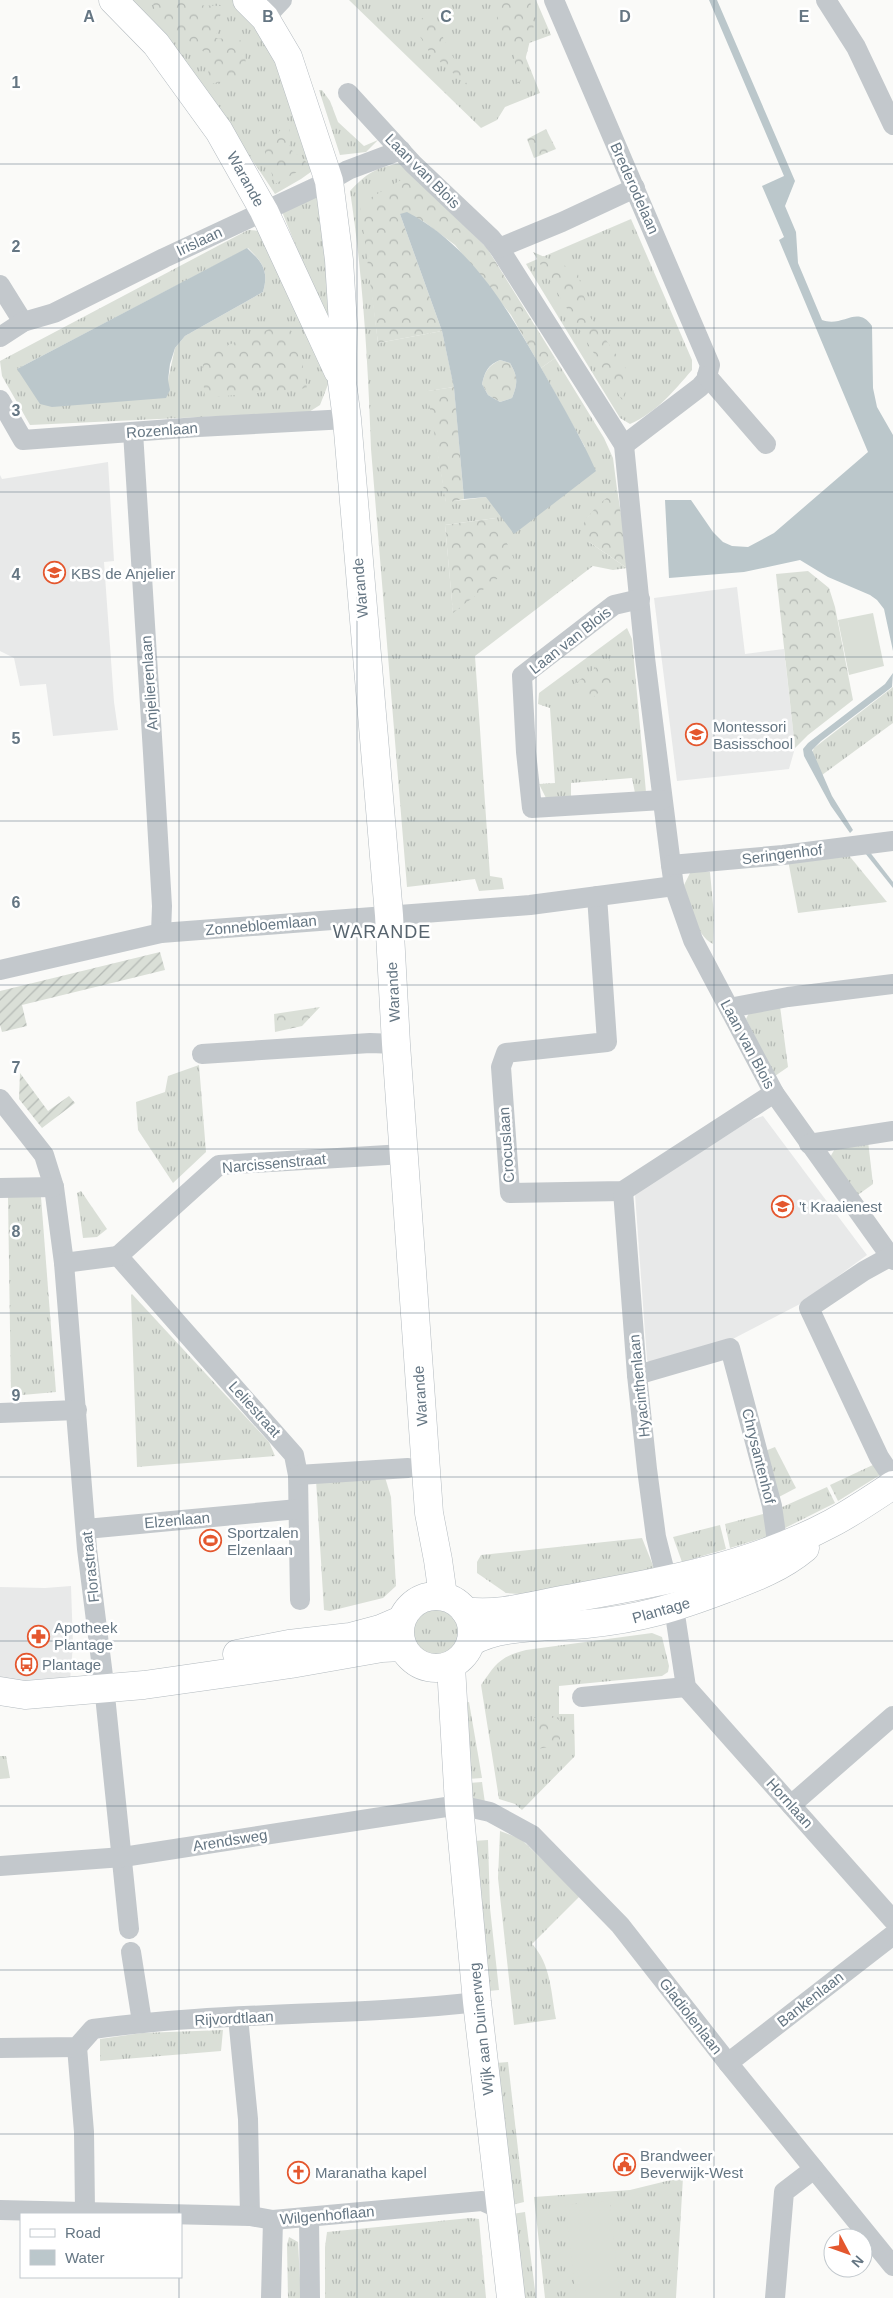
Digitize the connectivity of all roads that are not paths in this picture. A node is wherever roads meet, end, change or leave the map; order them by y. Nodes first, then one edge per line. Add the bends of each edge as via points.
1 (113, 0) edge
2 (554, 0) edge
3 (826, 0) edge
4 (265, 6) edge
5 (348, 93) dead end
6 (893, 124) edge
7 (401, 150) junction
8 (328, 181) junction
9 (635, 188) junction
10 (264, 211) junction
11 (499, 248) junction
12 (0, 285) edge
13 (23, 322) junction
14 (0, 337) edge
15 (707, 376) junction
16 (342, 382) junction
17 (0, 400) edge
18 (347, 419) junction
19 (133, 432) junction
20 (766, 444) dead end
21 (624, 445) junction
22 (640, 599) junction
23 (662, 800) junction
24 (893, 841) edge
25 (670, 865) junction
26 (674, 886) junction
27 (597, 896) junction
28 (390, 915) junction
29 (161, 933) junction
30 (0, 970) edge
31 (893, 984) edge
32 (729, 1008) junction
33 (396, 1044) junction
34 (202, 1054) dead end
35 (774, 1093) junction
36 (0, 1099) edge
37 (893, 1131) edge
38 (809, 1144) junction
39 (404, 1154) junction
40 (54, 1187) junction
41 (0, 1188) edge
42 (623, 1191) junction
43 (118, 1256) junction
44 (892, 1257) edge
45 (64, 1263) junction
46 (637, 1375) junction
47 (78, 1410) junction
48 (0, 1413) edge
49 (408, 1468) dead end
50 (298, 1475) junction
51 (893, 1478) edge
52 (893, 1485) edge
53 (298, 1509) junction
54 (86, 1529) junction
55 (780, 1556) junction
56 (666, 1579) junction
57 (433, 1597) junction
58 (300, 1600) dead end
59 (674, 1608) junction
60 (465, 1611) junction
61 (401, 1620) junction
62 (471, 1642) junction
63 (402, 1647) junction
64 (440, 1667) junction
65 (104, 1686) junction
66 (686, 1687) junction
67 (7, 1692) edge
68 (582, 1697) dead end
69 (893, 1716) edge
70 (459, 1805) junction
71 (791, 1805) junction
72 (123, 1857) junction
73 (0, 1866) edge
74 (893, 1920) edge
75 (129, 1930) dead end
76 (893, 1935) edge
77 (131, 1952) dead end
78 (477, 2002) junction
79 (238, 2017) junction
80 (142, 2022) junction
81 (76, 2047) junction
82 (0, 2048) edge
83 (728, 2063) junction
84 (814, 2169) junction
85 (0, 2210) edge
86 (85, 2210) junction
87 (502, 2210) junction
88 (168, 2213) edge
89 (182, 2214) edge
90 (250, 2216) junction
91 (309, 2218) junction
92 (273, 2220) junction
93 (893, 2266) edge
94 (271, 2298) edge
95 (310, 2298) edge
96 (511, 2298) edge
97 (775, 2298) edge

1 - 10 main road, Warande via 156,44 213,123
2 - 9 street, Brederodelaan
3 - 6 street via 856,47
4 - 8 main road, Warande via 288,57
5 - 7 street, Laan van Blois
7 - 8 street, Irislaan
7 - 11 street, Laan van Blois
8 - 10 street, Irislaan
8 - 16 main road, Warande via 339,260
9 - 11 street
9 - 15 street, Brederodelaan via 708,357
10 - 13 street, Irislaan via 54,313
10 - 16 main road, Warande
11 - 21 street, Laan van Blois
12 - 13 street
13 - 14 street, Irislaan
15 - 20 street
15 - 21 street via 700,386
16 - 18 main road, Warande
17 - 19 street, Rozenlaan via 23,440
18 - 19 street, Rozenlaan
18 - 28 main road, Warande
19 - 29 street, Anjelierenlaan via 154,753
21 - 22 street, Laan van Blois
22 - 23 street, Laan van Blois
22 - 23 street, Laan van Blois via 614,604 522,676 532,808
23 - 25 street, Laan van Blois
24 - 25 street, Seringenhof
25 - 26 street, Laan van Blois
26 - 27 street, Zonnebloemlaan
26 - 32 street, Laan van Blois via 693,940
27 - 28 street, Zonnebloemlaan via 530,905
27 - 42 street, Crocuslaan via 607,1042 506,1053 501,1067 510,1193
28 - 29 street, Zonnebloemlaan
28 - 33 main road, Warande
29 - 30 street, Zonnebloemlaan
31 - 32 street
32 - 35 street, Laan van Blois
33 - 34 street
33 - 39 main road, Warande
35 - 38 street, Laan van Blois
35 - 42 street
36 - 40 street, Florastraat via 44,1155
37 - 38 street
38 - 44 street, Laan van Blois
39 - 43 street, Narcissenstraat via 219,1165
39 - 57 main road, Warande via 428,1514 438,1560
40 - 41 street
40 - 45 street, Florastraat
42 - 46 street, Hyacinthenlaan
43 - 45 street
43 - 50 street, Leliestraat via 286,1444 294,1455
44 - 51 street via 809,1308 879,1457
45 - 47 street, Florastraat
46 - 55 street, Chrysantenhof via 730,1348 772,1506
46 - 56 street, Hyacinthenlaan via 656,1537
47 - 48 street
47 - 54 street, Florastraat
49 - 50 street
50 - 53 street, Leliestraat
52 - 55 main road, Plantage
53 - 54 street, Elzenlaan
53 - 58 street, Leliestraat
54 - 65 street, Florastraat
55 - 56 main road, Plantage
55 - 59 main road, Plantage via 772,1571
56 - 59 street
56 - 60 main road, Plantage via 504,1611
57 - 60 main road via 451,1599
57 - 61 main road via 410,1606
59 - 62 main road, Plantage via 630,1619 497,1632 482,1635
59 - 66 street
60 - 62 main road via 472,1632
61 - 63 main road
61 - 65 main road via 350,1637 289,1644
62 - 64 main road via 466,1652
63 - 64 main road via 417,1664
63 - 65 main road via 144,1685
64 - 70 main road, Wijk aan Duinerweg via 436,1701 457,1759
65 - 67 main road via 24,1695
65 - 72 street, Florastraat
66 - 68 street
66 - 71 street, Hornlaan
69 - 71 street
70 - 72 street, Arendsweg
70 - 78 main road, Wijk aan Duinerweg
70 - 83 street, Gladiolenlaan via 490,1812 532,1835 620,1925
71 - 74 street, Hornlaan
72 - 73 street, Arendsweg
72 - 75 street, Florastraat
76 - 83 street, Bankenlaan
77 - 80 street
78 - 79 street, Rijvordtlaan
78 - 87 main road, Wijk aan Duinerweg
79 - 80 street, Rijvordtlaan
79 - 90 street via 248,2119
80 - 81 street, Rijvordtlaan via 93,2029
81 - 82 street
81 - 86 street via 84,2132
83 - 84 street, Gladiolenlaan
84 - 93 street, Gladiolenlaan
84 - 97 street via 784,2192
85 - 86 street, Wilgenhoflaan
86 - 88 street, Wilgenhoflaan
87 - 91 street, Wilgenhoflaan via 482,2201
87 - 96 main road, Wijk aan Duinerweg
89 - 90 street, Wilgenhoflaan
90 - 92 street, Wilgenhoflaan
91 - 92 street, Wilgenhoflaan
91 - 95 street
92 - 94 street

